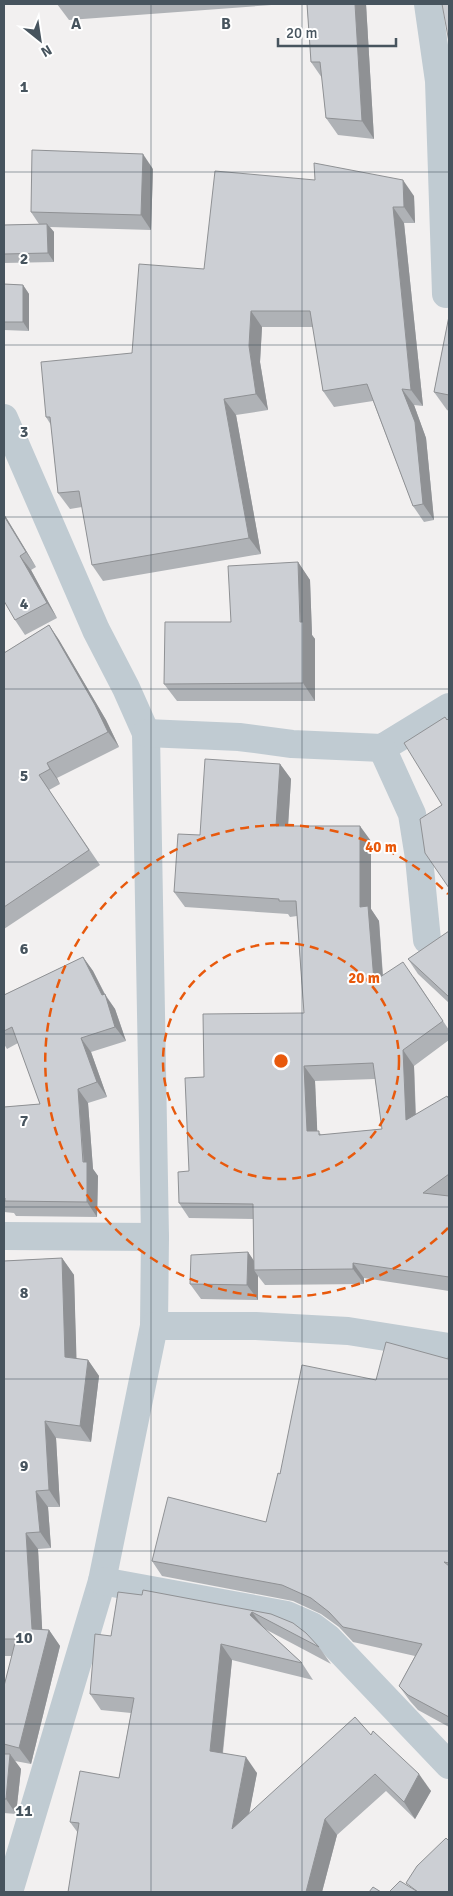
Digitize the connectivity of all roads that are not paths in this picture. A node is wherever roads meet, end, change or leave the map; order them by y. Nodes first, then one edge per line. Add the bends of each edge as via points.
1 (428, 4) edge
2 (446, 294) dead end
3 (4, 418) edge
4 (449, 707) edge
5 (146, 733) junction
6 (382, 748) junction
7 (427, 940) dead end
8 (4, 1236) edge
9 (155, 1237) junction
10 (154, 1326) junction
11 (449, 1347) edge
12 (102, 1581) junction
13 (449, 1765) edge
14 (9, 1892) edge

1 - 2 street via 439,81
3 - 5 street via 96,630
4 - 6 street
5 - 6 street
5 - 9 street
6 - 7 street via 412,814
8 - 9 street
9 - 10 street
10 - 11 street via 256,1326 348,1331
10 - 12 street
12 - 13 street via 287,1615 312,1626 328,1638
12 - 14 street

